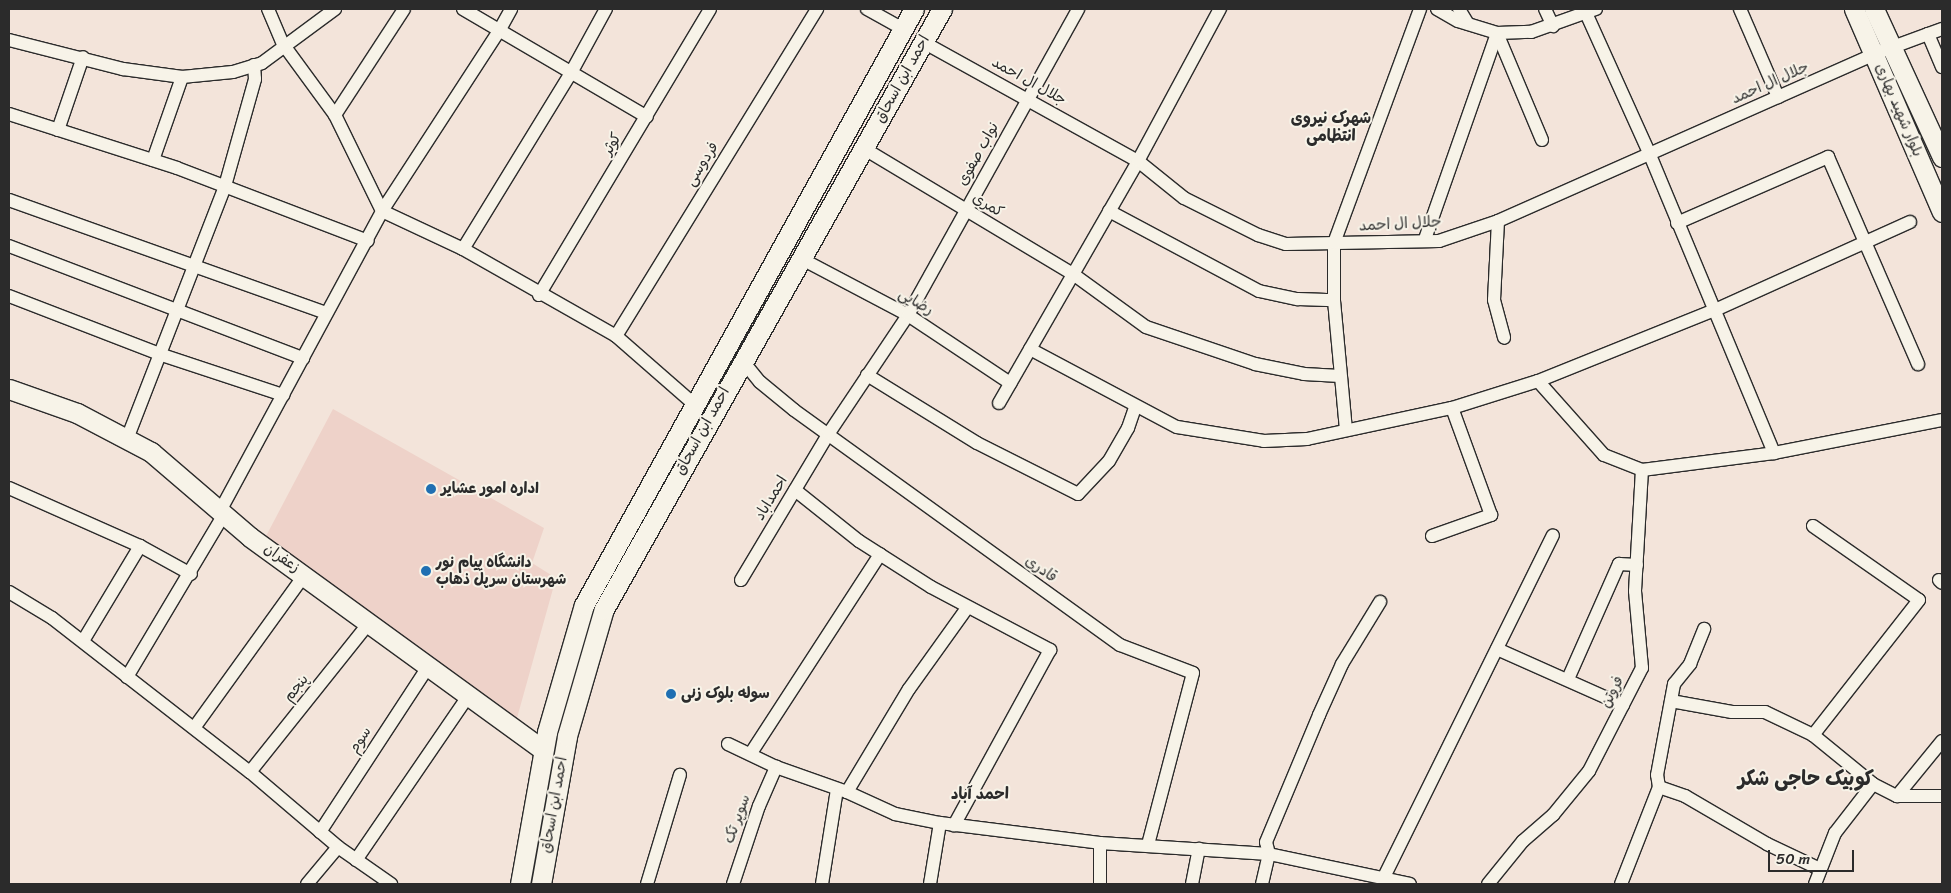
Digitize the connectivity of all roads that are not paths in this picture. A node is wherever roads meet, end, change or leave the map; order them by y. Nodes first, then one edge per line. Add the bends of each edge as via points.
1 (268, 9) edge
2 (335, 9) edge
3 (404, 9) edge
4 (462, 9) edge
5 (511, 9) edge
6 (606, 9) edge
7 (710, 9) edge
8 (817, 9) edge
9 (867, 9) edge
10 (914, 9) edge
11 (942, 9) edge
12 (1078, 9) edge
13 (1220, 9) edge
14 (1420, 9) edge
15 (1437, 9) edge
16 (1459, 9) edge
17 (1545, 9) edge
18 (1740, 9) edge
19 (1854, 9) edge
20 (1874, 9) edge
21 (1591, 11) edge
22 (1468, 24) junction
23 (1553, 26) junction
24 (903, 29) junction
25 (1942, 29) edge
26 (500, 31) junction
27 (1497, 33) junction
28 (1928, 34) junction
29 (9, 40) edge
30 (924, 42) junction
31 (283, 44) junction
32 (1883, 51) junction
33 (83, 57) junction
34 (254, 65) junction
35 (1942, 67) edge
36 (572, 71) junction
37 (182, 78) junction
38 (1778, 97) junction
39 (1027, 99) junction
40 (9, 114) edge
41 (335, 115) junction
42 (647, 117) junction
43 (58, 130) junction
44 (1542, 140) dead end
45 (863, 148) junction
46 (1650, 155) junction
47 (1942, 157) edge
48 (153, 160) junction
49 (1138, 161) junction
50 (225, 186) junction
51 (9, 200) edge
52 (965, 210) junction
53 (382, 211) junction
54 (1110, 211) junction
55 (1942, 212) edge
56 (1498, 221) junction
57 (1910, 222) dead end
58 (1677, 223) junction
59 (1425, 239) junction
60 (368, 240) junction
61 (1867, 242) junction
62 (1334, 243) junction
63 (9, 246) edge
64 (463, 249) junction
65 (800, 258) junction
66 (194, 266) junction
67 (1073, 274) junction
68 (539, 295) junction
69 (9, 296) edge
70 (1334, 300) junction
71 (176, 309) junction
72 (1715, 310) junction
73 (327, 313) junction
74 (908, 315) junction
75 (616, 336) junction
76 (1504, 338) dead end
77 (726, 348) junction
78 (1030, 349) junction
79 (159, 354) junction
80 (303, 358) junction
81 (742, 360) junction
82 (1918, 364) dead end
83 (867, 375) junction
84 (1340, 376) junction
85 (1538, 381) junction
86 (1010, 383) junction
87 (9, 389) edge
88 (283, 395) junction
89 (698, 396) junction
90 (720, 398) junction
91 (999, 403) dead end
92 (1135, 408) junction
93 (1452, 408) junction
94 (1942, 420) edge
95 (1346, 430) junction
96 (829, 433) junction
97 (126, 439) junction
98 (1774, 453) junction
99 (1642, 470) junction
100 (9, 488) edge
101 (795, 490) junction
102 (222, 513) junction
103 (1813, 526) dead end
104 (1553, 535) dead end
105 (1432, 536) dead end
106 (140, 546) junction
107 (880, 554) junction
108 (1637, 565) junction
109 (190, 574) junction
110 (305, 574) junction
111 (741, 580) dead end
112 (9, 592) edge
113 (1380, 602) dead end
114 (967, 608) junction
115 (368, 624) junction
116 (1704, 629) dead end
117 (83, 641) junction
118 (1497, 648) junction
119 (428, 667) junction
120 (127, 677) junction
121 (1568, 679) junction
122 (469, 695) junction
123 (1671, 701) junction
124 (1623, 705) junction
125 (194, 728) junction
126 (1813, 735) junction
127 (1942, 741) edge
128 (728, 744) dead end
129 (543, 750) junction
130 (751, 753) junction
131 (776, 767) junction
132 (250, 772) junction
133 (680, 776) dead end
134 (1873, 784) junction
135 (1659, 787) junction
136 (842, 791) junction
137 (1897, 796) junction
138 (1942, 796) edge
139 (940, 823) junction
140 (954, 825) junction
141 (320, 832) junction
142 (1100, 843) junction
143 (1148, 845) junction
144 (338, 847) junction
145 (1199, 849) junction
146 (1269, 854) junction
147 (356, 860) junction
148 (1820, 869) junction
149 (1384, 877) junction
150 (1367, 880) edge
151 (307, 884) edge
152 (391, 884) edge
153 (520, 884) edge
154 (541, 884) edge
155 (647, 884) edge
156 (733, 884) edge
157 (822, 884) edge
158 (930, 884) edge
159 (1100, 884) edge
160 (1192, 884) edge
161 (1262, 884) edge
162 (1410, 884) edge
163 (1488, 884) edge
164 (1621, 884) edge
165 (1815, 884) edge

1 - 31 street
2 - 31 street
3 - 41 street
4 - 26 street
5 - 26 street
6 - 36 street
7 - 42 street, کوثر
8 - 75 street, فردوسی
9 - 24 street
10 - 24 main road, احمد ابن اسحاق
11 - 30 main road, احمد ابن اسحاق
12 - 39 street, نواب صفوی
13 - 49 street
14 - 62 street
15 - 22 street
16 - 22 street
17 - 23 street
18 - 38 street
19 - 32 main road, بلوار شهید بهاری
20 - 32 main road, بلوار شهید بهاری
21 - 23 street
21 - 46 street
22 - 27 street
23 - 27 street via 1531,32
24 - 77 main road, احمد ابن اسحاق
25 - 28 street, جلال ال احمد
26 - 36 street
26 - 53 street
27 - 44 street
27 - 59 street
28 - 32 street, جلال ال احمد
28 - 35 street
29 - 33 street
30 - 39 street, جلال ال احمد
30 - 45 main road, احمد ابن اسحاق
31 - 34 street via 262,63
31 - 41 street
32 - 38 street, جلال ال احمد
32 - 47 main road, بلوار شهید بهاری
32 - 55 main road, بلوار شهید بهاری
33 - 37 street via 123,70
33 - 43 street
34 - 37 street via 233,72
34 - 50 street via 255,79
36 - 42 street
36 - 64 street
37 - 48 street
38 - 46 street, جلال ال احمد
39 - 49 street, جلال ال احمد
39 - 52 street, نواب صفوی
40 - 43 street
41 - 53 street
42 - 68 street, کوثر
43 - 48 street
45 - 52 street, کمری
45 - 65 main road, احمد ابن اسحاق
46 - 56 street, جلال ال احمد
46 - 58 street
48 - 50 street
49 - 54 street
49 - 62 street, جلال ال احمد via 1184,198 1258,235 1286,244
50 - 60 street
50 - 66 street
51 - 66 street
52 - 67 street, کمری
52 - 74 street, نواب صفوی
53 - 60 street
53 - 64 street
54 - 67 street
54 - 70 street via 1259,291 1298,299
56 - 59 street, جلال ال احمد via 1439,240
56 - 76 street via 1494,300
57 - 61 street
58 - 61 street via 1828,157
58 - 72 street
59 - 62 street, جلال ال احمد
60 - 73 street
61 - 72 street
61 - 82 street
62 - 70 street
63 - 71 street
64 - 68 street
65 - 74 street, رضایی
65 - 81 main road, احمد ابن اسحاق
66 - 71 street
66 - 73 street
67 - 78 street
67 - 84 street, کمری via 1146,327 1255,364 1304,374
68 - 75 street
69 - 79 street
70 - 84 street
71 - 79 street
71 - 80 street
72 - 85 street
72 - 98 street
73 - 80 street
74 - 83 street, نواب صفوی
74 - 86 street, رضایی
75 - 89 street
77 - 81 main road via 724,358 728,362 736,364
77 - 89 main road, احمد ابن اسحاق
78 - 86 street
78 - 92 street
79 - 88 street
79 - 97 street
80 - 88 street
81 - 90 main road, احمد ابن اسحاق
81 - 96 street, قادری via 760,382
83 - 92 street via 977,444 1078,494 1108,461 1128,428
83 - 96 street, احمداباد
84 - 95 street
85 - 93 street
85 - 99 street via 1604,456
86 - 91 street
87 - 97 main road, زعفران via 76,413
88 - 102 street
89 - 90 main road via 714,387 720,391
89 - 129 main road, احمد ابن اسحاق via 584,605 566,659
90 - 154 main road, احمد ابن اسحاق via 604,609 567,736
92 - 95 street via 1177,427 1264,441 1307,439
93 - 95 street
93 - 105 street via 1491,515
94 - 98 street
96 - 101 street, احمداباد
96 - 143 street, قادری via 1120,645 1193,673
97 - 102 main road, زعفران via 151,452
98 - 99 street
99 - 108 street, فروتن
100 - 106 street
101 - 107 street
101 - 111 street, احمداباد
102 - 109 street
102 - 110 main road, زعفران via 250,537
103 - 126 street via 1919,600
104 - 118 street
106 - 109 street
106 - 117 street
107 - 114 street
107 - 130 street
108 - 121 street via 1619,564
108 - 124 street, فروتن via 1635,591 1642,668
109 - 120 street
110 - 115 main road, زعفران
110 - 125 street
112 - 117 street
113 - 146 street via 1342,664 1318,715 1266,842
114 - 136 street
114 - 140 street via 1050,650
115 - 119 main road, زعفران
115 - 132 street, پنجم
116 - 123 street via 1690,664 1674,684
117 - 120 street
118 - 121 street
118 - 149 street
119 - 122 main road, زعفران
119 - 141 street, سوم
120 - 125 street
121 - 124 street
122 - 129 main road, زعفران
122 - 147 street
123 - 126 street via 1732,712 1765,712
123 - 135 street via 1657,775
124 - 163 street, فروتن via 1589,772 1553,815 1523,841
125 - 132 street
126 - 134 street
127 - 137 street
128 - 130 street
129 - 153 main road, احمد ابن اسحاق
130 - 131 street
131 - 136 street
131 - 156 street, سوپر تک via 759,806
132 - 141 street
133 - 155 street
134 - 137 street
134 - 148 street via 1835,833
135 - 148 street via 1685,796 1767,844
135 - 164 street
136 - 139 street via 895,814
136 - 157 street
137 - 138 street
139 - 140 street
139 - 158 street
140 - 142 street
141 - 144 street
142 - 143 street
142 - 159 street
143 - 145 street
144 - 147 street
144 - 151 street
145 - 146 street
145 - 160 street
146 - 150 street
146 - 161 street
147 - 152 street
148 - 165 street
149 - 150 street
149 - 162 street

